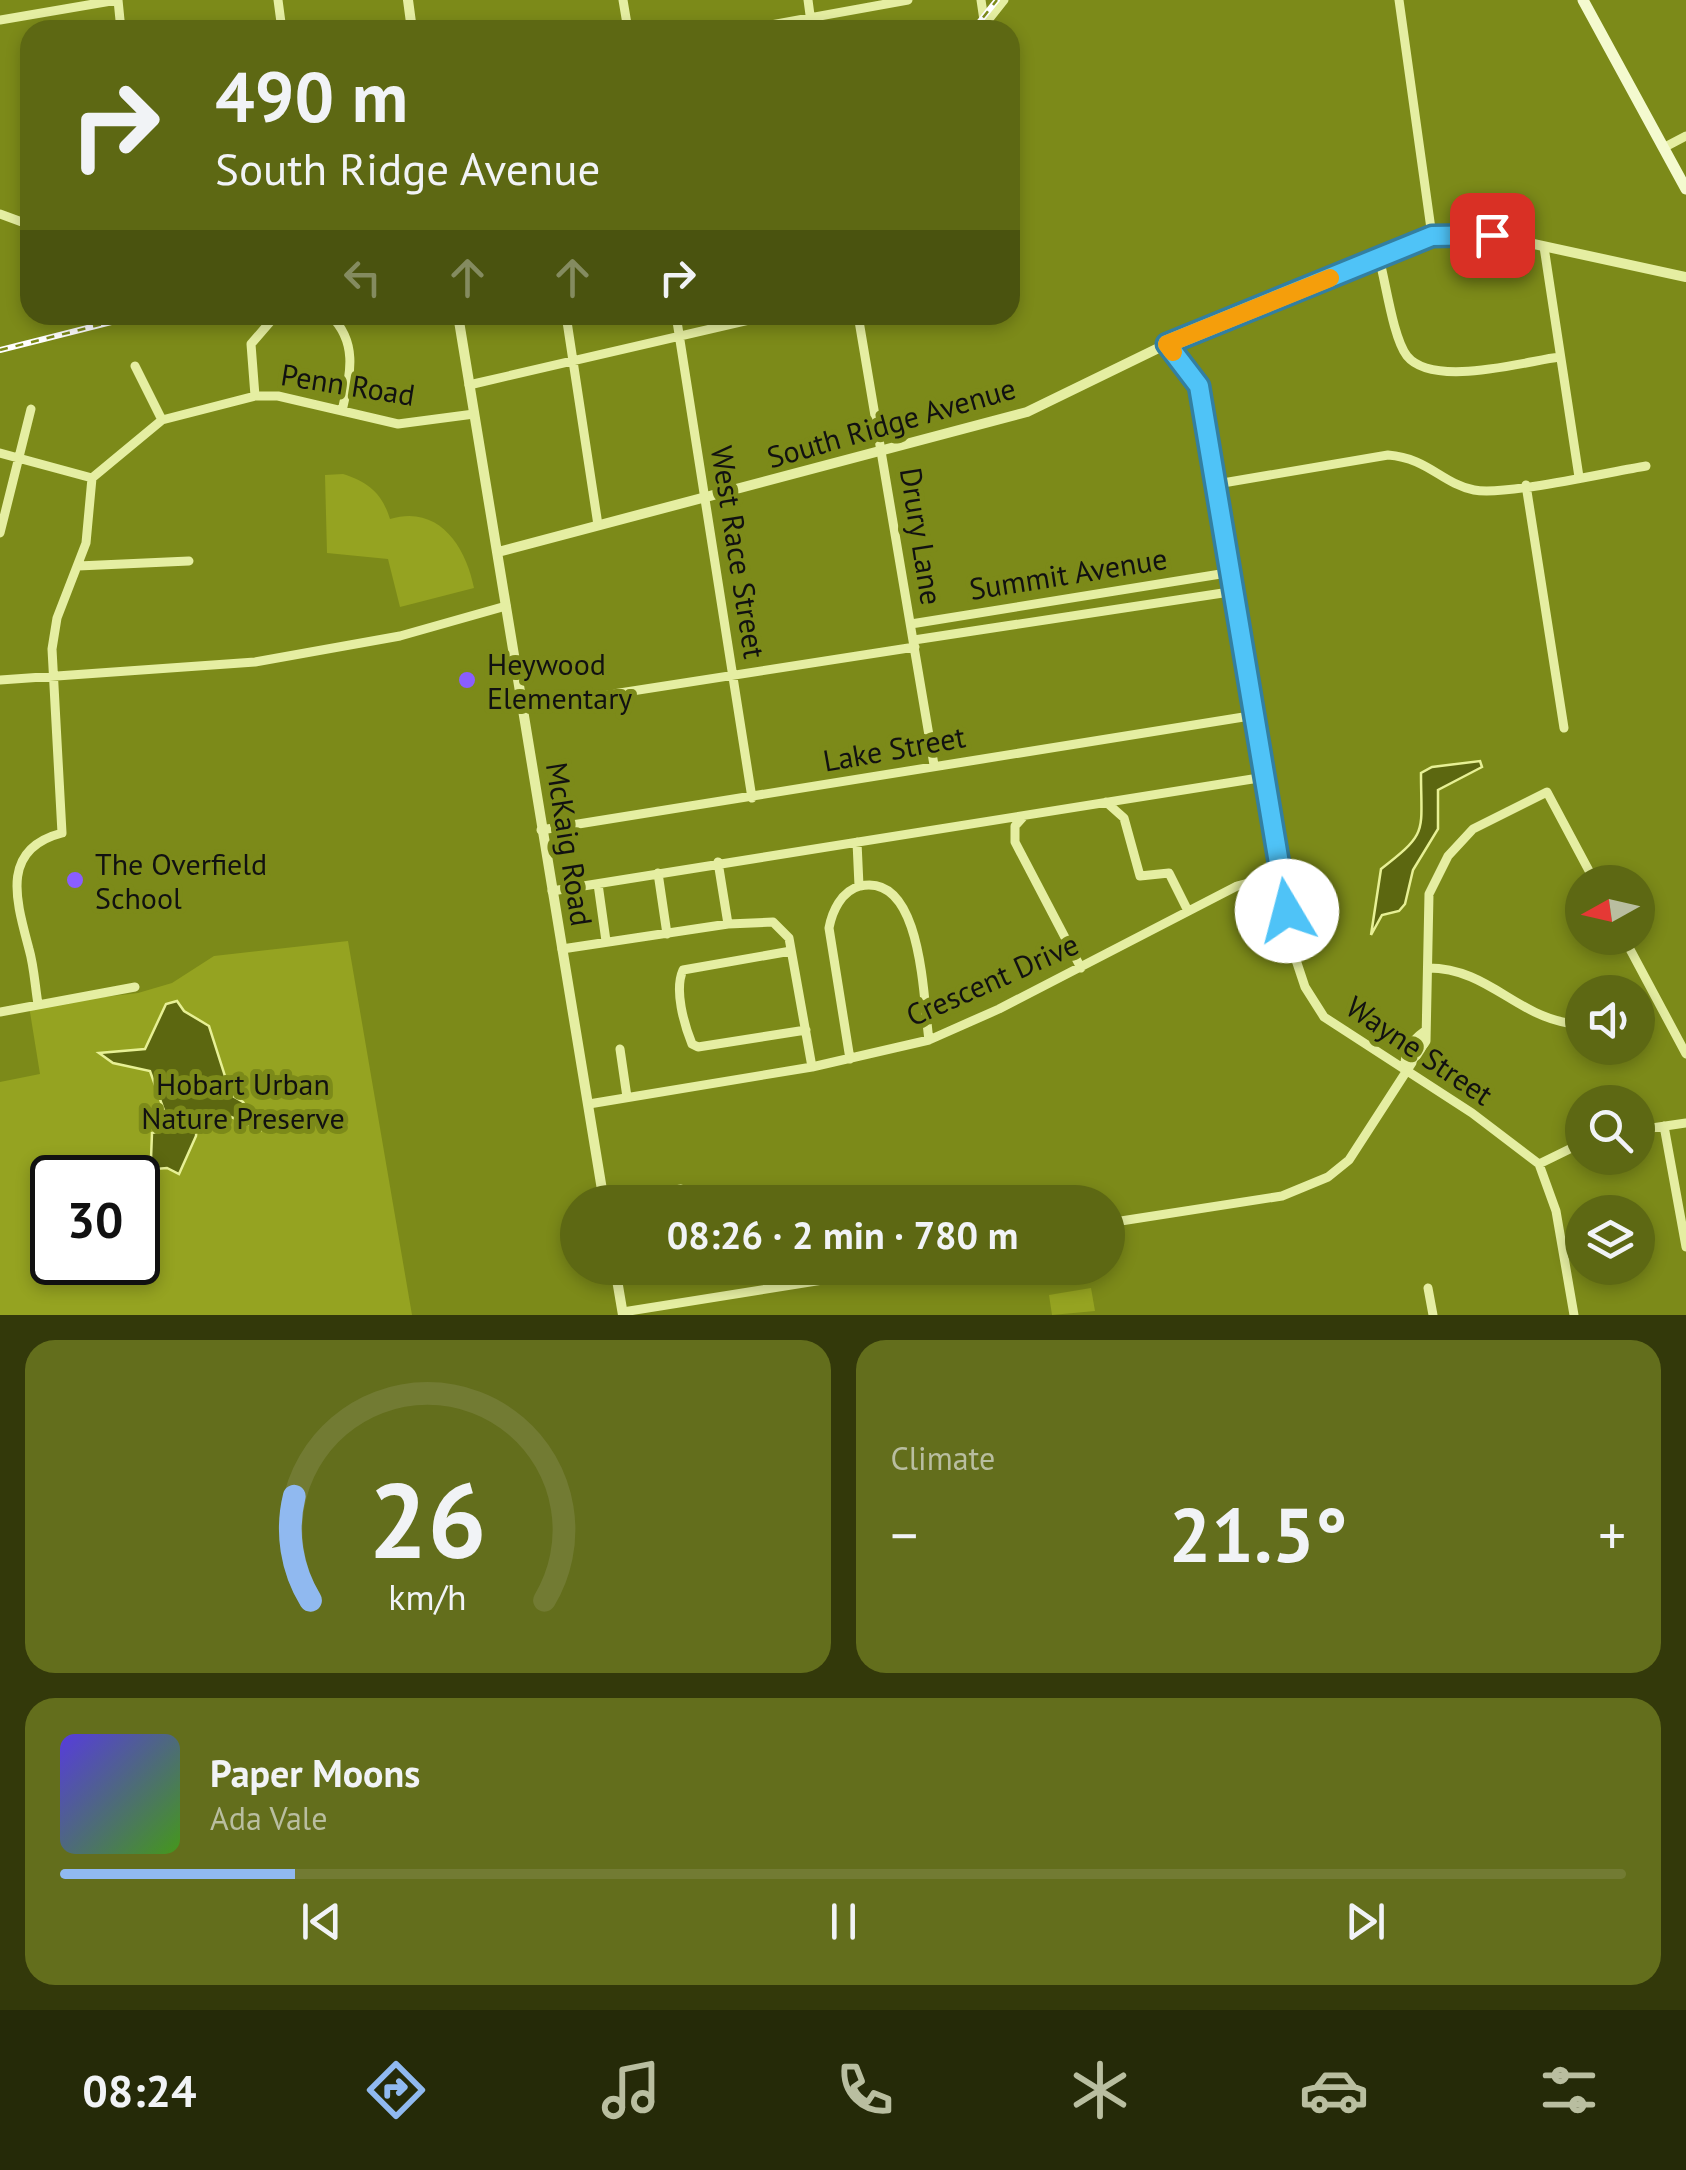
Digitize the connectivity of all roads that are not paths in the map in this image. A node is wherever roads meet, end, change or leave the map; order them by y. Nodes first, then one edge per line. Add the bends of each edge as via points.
1 (117, 0) edge
2 (808, 0) edge
3 (908, 0) edge
4 (1400, 0) edge
5 (1583, 0) edge
6 (810, 18) junction
7 (0, 20) edge
8 (799, 20) edge
9 (1686, 136) edge
10 (1666, 147) junction
11 (1686, 188) edge
12 (1432, 236) junction
13 (1544, 246) junction
14 (1379, 258) junction
15 (1686, 277) edge
16 (267, 325) edge
17 (338, 325) edge
18 (460, 325) edge
19 (568, 325) edge
20 (678, 325) edge
21 (725, 325) edge
22 (860, 325) edge
23 (679, 335) junction
24 (1167, 344) junction
25 (1559, 357) junction
26 (573, 360) junction
27 (136, 366) dead end
28 (469, 385) junction
29 (255, 396) junction
30 (31, 409) dead end
31 (342, 411) junction
32 (474, 414) junction
33 (162, 420) junction
34 (882, 452) junction
35 (0, 454) edge
36 (20, 459) junction
37 (1646, 466) dead end
38 (1579, 477) junction
39 (92, 478) junction
40 (1217, 484) junction
41 (1526, 485) junction
42 (705, 499) junction
43 (598, 526) junction
44 (0, 533) edge
45 (498, 552) junction
46 (189, 561) dead end
47 (78, 566) junction
48 (1233, 572) junction
49 (1236, 591) junction
50 (506, 606) junction
51 (911, 624) junction
52 (914, 644) junction
53 (734, 675) junction
54 (53, 677) junction
55 (0, 680) edge
56 (523, 708) junction
57 (1256, 715) junction
58 (1564, 728) dead end
59 (934, 766) junction
60 (1265, 777) junction
61 (752, 798) junction
62 (1106, 802) junction
63 (1024, 816) junction
64 (541, 830) junction
65 (857, 842) junction
66 (718, 862) junction
67 (1586, 865) edge
68 (658, 872) junction
69 (1282, 874) junction
70 (598, 884) junction
71 (860, 886) junction
72 (552, 891) junction
73 (1188, 911) junction
74 (728, 924) junction
75 (666, 934) junction
76 (606, 942) junction
77 (562, 949) junction
78 (791, 951) junction
79 (1633, 955) edge
80 (1082, 968) junction
81 (1428, 968) junction
82 (135, 987) dead end
83 (38, 1004) junction
84 (0, 1012) edge
85 (1565, 1022) edge
86 (806, 1030) junction
87 (928, 1040) junction
88 (620, 1049) dead end
89 (1686, 1054) edge
90 (850, 1059) junction
91 (812, 1067) junction
92 (1405, 1069) junction
93 (627, 1097) junction
94 (589, 1104) junction
95 (1686, 1124) edge
96 (1664, 1126) junction
97 (1655, 1127) edge
98 (1565, 1151) edge
99 (1539, 1164) junction
100 (601, 1185) edge
101 (1125, 1220) edge
102 (1686, 1247) edge
103 (618, 1285) edge
104 (796, 1285) edge
105 (1428, 1288) dead end
106 (623, 1314) edge
107 (1433, 1315) edge
108 (1574, 1315) edge

1 - 7 street
2 - 6 street
3 - 6 street
4 - 12 street
5 - 10 main road
6 - 8 street
9 - 10 street
10 - 11 main road
12 - 13 street, South Ridge Avenue via 1492,235
12 - 14 street, South Ridge Avenue
13 - 15 street, South Ridge Avenue
13 - 25 street
14 - 24 street, South Ridge Avenue
14 - 25 street via 1400,340 1418,365 1454,373
16 - 29 street via 251,344
17 - 31 street via 349,340 351,360
18 - 28 street, McKaig Road
19 - 26 street
20 - 23 street, West Race Street
21 - 23 street
22 - 34 street, Drury Lane
23 - 26 street
23 - 42 street, West Race Street
24 - 34 street, South Ridge Avenue via 1027,412
24 - 40 street, Wayne Street via 1199,386
25 - 38 street
26 - 28 street
26 - 43 street
27 - 33 street
28 - 32 street, McKaig Road
29 - 31 street, Penn Road
29 - 33 street, Penn Road
30 - 36 street
31 - 32 street, Penn Road via 410,424
32 - 45 street, McKaig Road
33 - 39 street, Penn Road
34 - 42 street, South Ridge Avenue
34 - 51 street, Drury Lane
35 - 36 street
36 - 39 street
36 - 44 street
37 - 38 street
38 - 41 street
39 - 47 street
40 - 41 street via 1388,455 1412,456 1471,490
40 - 48 street, Wayne Street
41 - 58 street
42 - 43 street, South Ridge Avenue
42 - 53 street, West Race Street
43 - 45 street, South Ridge Avenue
45 - 50 street, McKaig Road
46 - 47 street
47 - 54 street via 57,618
48 - 49 street, Wayne Street
48 - 51 street, Summit Avenue
49 - 52 street, Summit Avenue
49 - 57 street, Wayne Street
50 - 54 street via 400,636 272,660
50 - 56 street, McKaig Road
51 - 52 street, Drury Lane
52 - 53 street, Summit Avenue
52 - 59 street, Drury Lane
53 - 56 street, Summit Avenue
53 - 61 street, West Race Street
54 - 55 street
54 - 83 street via 62,833 28,847 14,884
56 - 64 street, McKaig Road
57 - 59 street, Lake Street
57 - 60 street, Wayne Street
59 - 61 street, Lake Street
60 - 62 street
60 - 69 street, Wayne Street
61 - 64 street, Lake Street
62 - 63 street
62 - 73 street via 1124,818 1140,876 1169,873
63 - 65 street
63 - 80 street via 1015,826 1015,842
64 - 72 street, McKaig Road
65 - 66 street
65 - 71 street
66 - 68 street
66 - 74 street
67 - 81 street via 1547,792 1474,829 1448,856 1430,894
68 - 70 street
68 - 75 street
69 - 73 street, Crescent Drive via 1236,886
69 - 92 street, Wayne Street via 1305,987 1324,1017
70 - 72 street
70 - 76 street
71 - 87 street via 888,889 910,918
71 - 90 street via 832,912 830,928
72 - 77 street, McKaig Road
73 - 80 street, Crescent Drive
74 - 75 street
74 - 78 street via 773,922
75 - 76 street
76 - 77 street
77 - 94 street, McKaig Road
78 - 86 street
78 - 86 street via 683,970 684,1017 698,1047
79 - 89 street
80 - 87 street, Crescent Drive
81 - 85 street via 1456,968 1546,1019
81 - 92 street via 1426,1041
82 - 83 street
83 - 84 street
86 - 91 street
87 - 90 street, Crescent Drive
88 - 93 street
90 - 91 street, Crescent Drive
91 - 93 street, Crescent Drive
92 - 99 street, Wayne Street
92 - 101 street via 1349,1160 1328,1178 1282,1196
93 - 94 street, Crescent Drive
94 - 100 street, McKaig Road
95 - 96 street
96 - 97 street
96 - 102 street
98 - 99 street
99 - 108 street via 1556,1211
103 - 106 street
104 - 106 street
105 - 107 street

